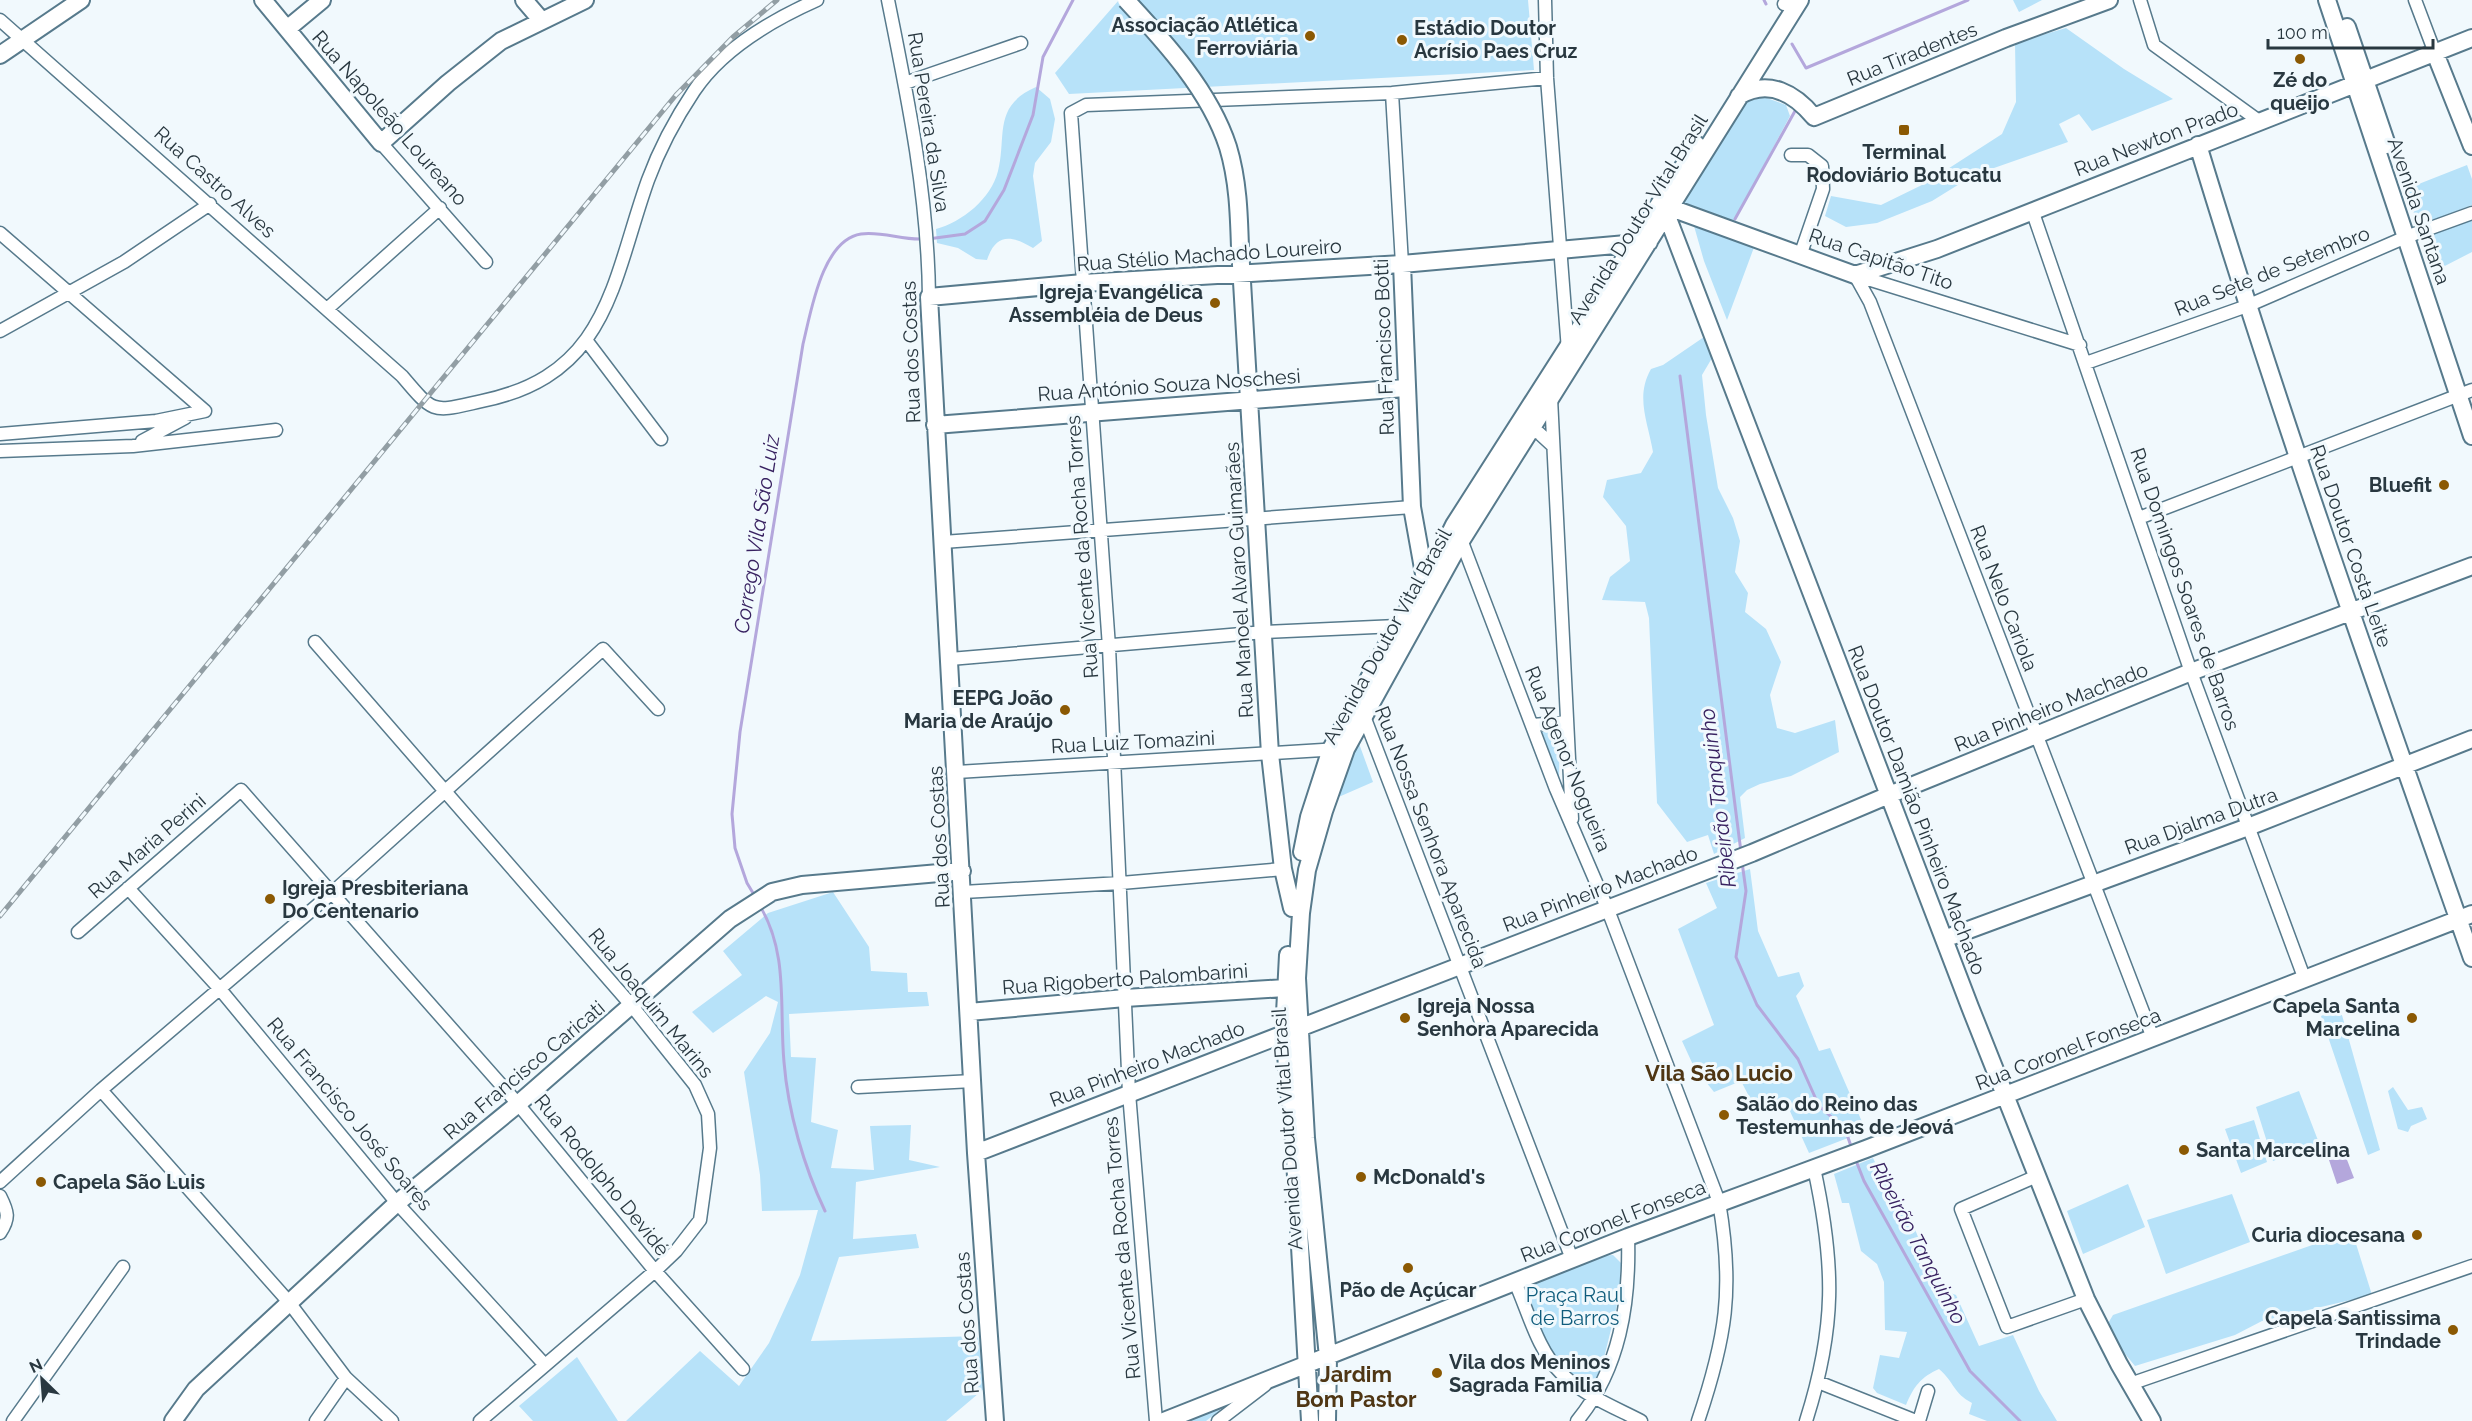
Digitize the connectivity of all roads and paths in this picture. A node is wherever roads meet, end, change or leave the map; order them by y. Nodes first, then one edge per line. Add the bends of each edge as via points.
1 (81, 0) edge
2 (263, 0) edge
3 (322, 0) edge
4 (524, 0) edge
5 (585, 0) edge
6 (817, 0) edge
7 (888, 0) edge
8 (1126, 0) edge
9 (2109, 0) edge
10 (2140, 0) edge
11 (2327, 0) edge
12 (2415, 0) edge
13 (1545, 1) edge
14 (1792, 2) edge
15 (2338, 10) edge
16 (0, 20) edge
17 (542, 21) junction
18 (287, 29) junction
19 (2472, 38) edge
20 (22, 39) junction
21 (1021, 43) dead end
22 (2435, 53) junction
23 (0, 55) edge
24 (1546, 78) junction
25 (905, 83) junction
26 (2360, 84) junction
27 (1392, 93) junction
28 (1739, 96) junction
29 (2259, 122) junction
30 (381, 142) junction
31 (2198, 145) junction
32 (2472, 146) edge
33 (1791, 155) dead end
34 (210, 204) junction
35 (440, 208) junction
36 (2032, 210) junction
37 (1662, 212) junction
38 (2472, 213) edge
39 (1705, 220) junction
40 (0, 233) edge
41 (2411, 235) junction
42 (1642, 243) junction
43 (1679, 249) junction
44 (929, 251) joint
45 (1558, 252) junction
46 (1801, 253) junction
47 (486, 262) dead end
48 (1402, 264) junction
49 (1241, 273) junction
50 (1855, 275) junction
51 (1083, 283) junction
52 (69, 293) junction
53 (929, 297) junction
54 (2247, 306) junction
55 (327, 309) junction
56 (0, 332) edge
57 (586, 340) junction
58 (1568, 345) junction
59 (2080, 345) junction
60 (2086, 363) junction
61 (1571, 366) junction
62 (1406, 388) junction
63 (2468, 395) edge
64 (1551, 398) junction
65 (1249, 400) junction
66 (1093, 411) junction
67 (187, 416) junction
68 (935, 425) junction
69 (1525, 429) junction
70 (276, 430) dead end
71 (0, 434) edge
72 (2472, 436) edge
73 (661, 439) dead end
74 (1552, 445) junction
75 (133, 446) junction
76 (0, 450) edge
77 (2298, 457) junction
78 (1412, 507) junction
79 (2139, 518) junction
80 (1257, 520) junction
81 (1454, 525) junction
82 (1101, 529) junction
83 (1461, 541) junction
84 (943, 542) junction
85 (2472, 566) edge
86 (1427, 591) junction
87 (2351, 610) junction
88 (1397, 626) junction
89 (1264, 632) junction
90 (315, 642) dead end
91 (1109, 647) junction
92 (950, 659) junction
93 (2191, 672) junction
94 (1357, 698) junction
95 (658, 709) dead end
96 (1364, 715) junction
97 (1567, 722) junction
98 (1533, 724) junction
99 (2036, 736) junction
100 (2472, 739) edge
101 (1338, 749) junction
102 (1270, 753) junction
103 (1114, 763) junction
104 (2404, 766) junction
105 (957, 772) junction
106 (1570, 775) junction
107 (1556, 789) junction
108 (241, 790) joint
109 (445, 790) junction
110 (1889, 795) junction
111 (1572, 826) junction
112 (2248, 827) junction
113 (1283, 869) junction
114 (962, 871) junction
115 (1121, 883) junction
116 (2093, 883) junction
117 (128, 888) junction
118 (333, 892) junction
119 (963, 892) junction
120 (1292, 908) junction
121 (1608, 910) junction
122 (2465, 917) edge
123 (78, 932) dead end
124 (1944, 939) junction
125 (2472, 958) edge
126 (1459, 965) junction
127 (2305, 980) junction
128 (219, 988) junction
129 (1285, 988) junction
130 (1125, 998) junction
131 (632, 1006) junction
132 (969, 1012) junction
133 (1291, 1031) junction
134 (2153, 1038) junction
135 (973, 1081) junction
136 (858, 1087) dead end
137 (101, 1090) junction
138 (1129, 1093) junction
139 (2004, 1095) junction
140 (518, 1104) junction
141 (976, 1153) junction
142 (1815, 1168) junction
143 (2037, 1176) junction
144 (0, 1182) edge
145 (0, 1196) edge
146 (1719, 1202) junction
147 (397, 1203) junction
148 (0, 1233) edge
149 (1628, 1238) junction
150 (1572, 1259) junction
151 (2472, 1266) edge
152 (123, 1267) dead end
153 (655, 1271) junction
154 (1515, 1282) junction
155 (2086, 1299) junction
156 (288, 1301) junction
157 (1328, 1357) junction
158 (544, 1364) junction
159 (1309, 1365) junction
160 (742, 1369) dead end
161 (346, 1378) junction
162 (1273, 1380) junction
163 (1818, 1382) junction
164 (2130, 1384) junction
165 (1928, 1391) dead end
166 (1596, 1398) junction
167 (13, 1421) edge
168 (172, 1421) edge
169 (316, 1421) edge
170 (392, 1421) edge
171 (480, 1421) edge
172 (995, 1421) edge
173 (1156, 1421) edge
174 (1164, 1421) edge
175 (1218, 1421) edge
176 (1310, 1421) edge
177 (1327, 1421) edge
178 (1577, 1421) edge
179 (1641, 1421) edge
180 (1698, 1421) edge
181 (1806, 1421) edge
182 (1917, 1421) edge
183 (2152, 1421) edge

1 - 20 street
2 - 18 street, Rua Napoleão Loureano
3 - 18 street
4 - 17 street
5 - 17 street
6 - 57 street, Rua Castro Alves via 761,29 694,90 648,180 631,241 603,315
7 - 25 street, Rua Pereira da Silva
8 - 49 street, Rua Manoel Alvaro Guimarães, bridge via 1176,57 1214,116 1228,147 1238,191
9 - 28 street, Rua Tiradentes via 1814,117 1783,90 1764,88
10 - 29 street via 2154,45
11 - 15 street, Avenida Santana
12 - 22 street
13 - 24 street
14 - 28 street, Avenida Doutor Vital Brasil via 1783,26
14 - 37 street, Avenida Doutor Vital Brasil via 1764,36
15 - 26 street, Avenida Santana
16 - 20 street, Rua Castro Alves
17 - 30 street via 478,57
18 - 30 street, Rua Napoleão Loureano
19 - 22 street, Rua Newton Prado
20 - 23 street
20 - 34 street, Rua Castro Alves
21 - 25 street
22 - 26 street, Rua Newton Prado
22 - 32 street
24 - 27 street, Rua Vicente da Rocha Torres
24 - 45 street
25 - 44 street, Rua Pereira da Silva
26 - 29 street, Rua Newton Prado
26 - 41 street, Avenida Santana
27 - 48 street, Rua Francisco Botti
27 - 51 street, Rua Vicente da Rocha Torres via 1086,105 1071,114
28 - 37 street, Avenida Doutor Vital Brasil
29 - 31 street, Rua Newton Prado
30 - 35 street, Rua Napoleão Loureano
31 - 36 street, Rua Newton Prado
31 - 54 street, Rua Doutor Costa Leite
33 - 46 street via 1808,155 1822,166 1823,189
34 - 52 street via 124,262
34 - 55 street, Rua Castro Alves
35 - 47 street, Rua Napoleão Loureano
35 - 55 street
36 - 50 street, Rua Newton Prado via 1938,249
36 - 59 street, Rua Domingos Soares de Barros
37 - 39 street, Rua Capitão Tito
37 - 42 street, Avenida Doutor Vital Brasil
37 - 43 street, Rua Doutor Damião Pinheiro Machado
38 - 41 street, Rua Sete de Setembro
39 - 43 street via 1686,230
39 - 46 street, Rua Capitão Tito
40 - 52 street
41 - 54 street, Rua Sete de Setembro
41 - 63 street, Avenida Santana
42 - 45 street, Rua Stélio Machado Loureiro
42 - 58 street, Avenida Doutor Vital Brasil
42 - 61 street, Avenida Doutor Vital Brasil
43 - 110 street, Rua Doutor Damião Pinheiro Machado
44 - 53 street, Rua dos Costas
45 - 48 street, Rua Stélio Machado Loureiro
45 - 58 street
46 - 50 street, Rua Capitão Tito
48 - 49 street, Rua Stélio Machado Loureiro
48 - 62 street, Rua Francisco Botti
49 - 51 street, Rua Stélio Machado Loureiro
49 - 65 street, Rua Manoel Alvaro Guimarães
50 - 59 street, Rua Capitão Tito
50 - 99 street, Rua Nelo Cariola via 1870,302
51 - 53 street, Rua Stélio Machado Loureiro
51 - 66 street, Rua Vicente da Rocha Torres
52 - 56 street
52 - 67 street via 205,411
53 - 68 street, Rua dos Costas
54 - 60 street, Rua Sete de Setembro
54 - 77 street, Rua Doutor Costa Leite
55 - 57 street, Rua Castro Alves via 402,375 430,407 452,408 497,398 535,383 561,367
57 - 73 street
58 - 61 street
58 - 69 street, Avenida Doutor Vital Brasil
59 - 60 street, Rua Domingos Soares de Barros
60 - 79 street, Rua Domingos Soares de Barros
61 - 64 street, Avenida Doutor Vital Brasil
62 - 65 street, Rua António Souza Noschesi
62 - 78 street, Rua Francisco Botti
63 - 72 street, Avenida Santana
63 - 77 street
64 - 69 street, Avenida Doutor Vital Brasil
64 - 74 street
65 - 66 street, Rua António Souza Noschesi
65 - 80 street, Rua Manoel Alvaro Guimarães
66 - 68 street, Rua António Souza Noschesi
66 - 82 street, Rua Vicente da Rocha Torres
67 - 71 street
67 - 75 street
68 - 84 street, Rua dos Costas
69 - 74 street
69 - 81 street, Avenida Doutor Vital Brasil
69 - 83 street, Avenida Doutor Vital Brasil
70 - 75 street
74 - 97 street
75 - 76 street
77 - 79 street
77 - 87 street, Rua Doutor Costa Leite
78 - 80 street
78 - 86 street, Rua Francisco Botti
79 - 93 street, Rua Domingos Soares de Barros
80 - 82 street
80 - 89 street, Rua Manoel Alvaro Guimarães
81 - 83 street, Rua Agenor Nogueira
81 - 86 street, Avenida Doutor Vital Brasil
82 - 84 street
82 - 91 street, Rua Vicente da Rocha Torres
83 - 86 street, Avenida Doutor Vital Brasil
83 - 98 street, Rua Agenor Nogueira
84 - 92 street, Rua dos Costas
85 - 87 street, Rua Pinheiro Machado
86 - 88 street, Avenida Doutor Vital Brasil
86 - 96 street, Avenida Doutor Vital Brasil
87 - 93 street, Rua Pinheiro Machado
87 - 104 street, Rua Doutor Costa Leite
88 - 89 street
88 - 94 street, Avenida Doutor Vital Brasil
89 - 91 street
89 - 102 street, Rua Manoel Alvaro Guimarães
90 - 109 street, Rua Joaquim Marins
91 - 92 street
91 - 103 street, Rua Vicente da Rocha Torres
92 - 105 street, Rua dos Costas
93 - 99 street, Rua Pinheiro Machado
93 - 112 street, Rua Domingos Soares de Barros
94 - 96 street, Rua Nossa Senhora Aparecida
94 - 101 street, Avenida Doutor Vital Brasil
95 - 109 street via 603,649
96 - 101 street, Avenida Doutor Vital Brasil
96 - 126 street, Rua Nossa Senhora Aparecida
97 - 98 street
97 - 106 street
98 - 107 street, Rua Agenor Nogueira
99 - 110 street, Rua Pinheiro Machado
99 - 116 street, Rua Nelo Cariola
100 - 104 street, Rua Djalma Dutra
101 - 102 street, Rua Luiz Tomazini
101 - 120 street, Avenida Doutor Vital Brasil via 1309,817
101 - 133 street, Avenida Doutor Vital Brasil via 1307,870
102 - 103 street, Rua Luiz Tomazini
102 - 113 street, Rua Manoel Alvaro Guimarães
103 - 105 street, Rua Luiz Tomazini
103 - 115 street, Rua Vicente da Rocha Torres
104 - 112 street, Rua Djalma Dutra
104 - 122 street, Rua Doutor Costa Leite
105 - 114 street, Rua dos Costas
106 - 107 street
106 - 111 street
107 - 111 street, Rua Agenor Nogueira
108 - 117 street, Rua Maria Perini
108 - 118 street, Rua Rodolpho Devidé
109 - 118 street
109 - 131 street, Rua Joaquim Marins
110 - 121 street, Rua Pinheiro Machado
110 - 124 street, Rua Doutor Damião Pinheiro Machado
111 - 121 street, Rua Agenor Nogueira
112 - 116 street, Rua Djalma Dutra
112 - 127 street, Rua Domingos Soares de Barros
113 - 115 street
113 - 120 street, Rua Manoel Alvaro Guimarães
114 - 119 street, Rua dos Costas
114 - 131 street, Rua Francisco Caricati via 802,885 772,892 730,919
115 - 119 street
115 - 130 street, Rua Vicente da Rocha Torres
116 - 124 street, Rua Djalma Dutra
116 - 134 street, Rua Nelo Cariola
117 - 123 street, Rua Maria Perini
117 - 128 street, Rua Francisco José Soares
118 - 128 street
118 - 140 street, Rua Rodolpho Devidé
119 - 132 street, Rua dos Costas
120 - 129 street, Avenida Doutor Vital Brasil
121 - 126 street, Rua Pinheiro Machado
121 - 146 street, Rua Agenor Nogueira
122 - 125 street, Rua Doutor Costa Leite
122 - 127 street, Rua Coronel Fonseca
124 - 139 street, Rua Doutor Damião Pinheiro Machado
126 - 133 street, Rua Pinheiro Machado
126 - 150 street, Rua Nossa Senhora Aparecida
127 - 134 street, Rua Coronel Fonseca
128 - 137 street
128 - 147 street, Rua Francisco José Soares
129 - 130 street, Rua Rigoberto Palombarini
129 - 133 street, Avenida Doutor Vital Brasil
130 - 132 street, Rua Rigoberto Palombarini
130 - 138 street, Rua Vicente da Rocha Torres
131 - 140 street, Rua Francisco Caricati
131 - 153 street, Rua Joaquim Marins via 696,1085 708,1114 710,1148 699,1220
132 - 135 street, Rua dos Costas
133 - 138 street, Rua Pinheiro Machado
133 - 157 street, Avenida Doutor Vital Brasil
133 - 159 street, Avenida Doutor Vital Brasil
134 - 139 street, Rua Coronel Fonseca
135 - 136 street
135 - 141 street, Rua dos Costas
137 - 144 street
137 - 156 street
138 - 141 street, Rua Pinheiro Machado
138 - 173 street, Rua Vicente da Rocha Torres
139 - 142 street, Rua Coronel Fonseca
139 - 143 street, Rua Doutor Damião Pinheiro Machado
140 - 147 street, Rua Francisco Caricati
140 - 153 street, Rua Rodolpho Devidé
141 - 172 street, Rua dos Costas
142 - 146 street, Rua Coronel Fonseca
142 - 163 street via 1828,1234 1831,1290 1826,1349
143 - 155 street, Rua Doutor Damião Pinheiro Machado
143 - 155 street via 1961,1209 2007,1327
145 - 148 street via 8,1220
146 - 149 street, Rua Coronel Fonseca
146 - 180 street, Rua Agenor Nogueira via 1726,1240 1728,1292 1723,1333
147 - 156 street, Rua Francisco Caricati
147 - 158 street, Rua Francisco José Soares
149 - 150 street, Rua Coronel Fonseca
149 - 166 street via 1628,1290 1621,1331
150 - 154 street, Rua Coronel Fonseca
151 - 164 street
152 - 167 street
153 - 158 street, Rua Joaquim Marins
153 - 160 street, Rua Rodolpho Devidé
154 - 157 street, Rua Coronel Fonseca
154 - 166 street via 1560,1373
155 - 164 street, Rua Doutor Damião Pinheiro Machado
156 - 161 street
156 - 168 street, Rua Francisco Caricati via 196,1389
157 - 159 street, Rua Coronel Fonseca
157 - 177 street, Avenida Doutor Vital Brasil
158 - 171 street, Rua Joaquim Marins
159 - 162 street, Rua Coronel Fonseca
159 - 176 street, Avenida Doutor Vital Brasil
161 - 169 street
161 - 170 street
162 - 174 street, Rua Coronel Fonseca
162 - 175 street
163 - 181 street
163 - 182 street
164 - 183 street, Rua Doutor Damião Pinheiro Machado
165 - 182 street
166 - 178 street
166 - 179 street

